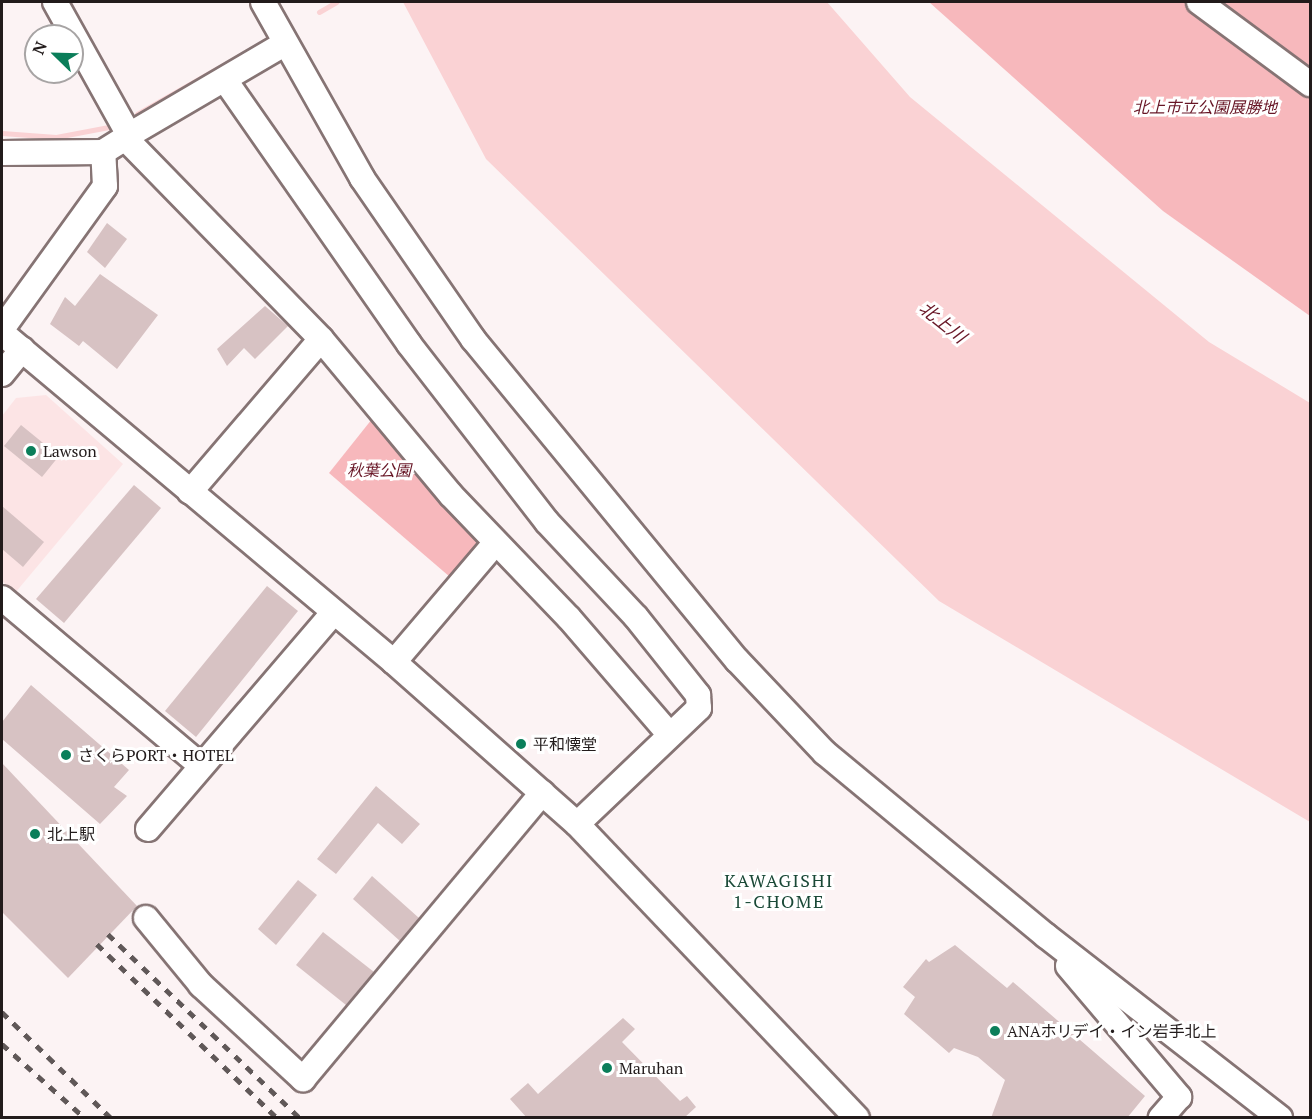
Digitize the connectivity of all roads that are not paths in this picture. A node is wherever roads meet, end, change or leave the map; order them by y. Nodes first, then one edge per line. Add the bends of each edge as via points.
1 (55, 2) edge
2 (263, 2) edge
3 (1199, 2) edge
4 (284, 44) junction
5 (225, 80) junction
6 (1311, 84) edge
7 (103, 152) junction
8 (2, 153) edge
9 (2, 329) edge
10 (2, 333) edge
11 (321, 339) junction
12 (22, 349) junction
13 (2, 375) edge
14 (190, 492) junction
15 (496, 542) junction
16 (2, 598) edge
17 (333, 613) junction
18 (394, 662) junction
19 (669, 734) junction
20 (200, 765) junction
21 (542, 794) junction
22 (577, 824) junction
23 (148, 829) dead end
24 (146, 918) dead end
25 (1045, 935) junction
26 (857, 1118) edge
27 (1161, 1118) edge
28 (1280, 1118) edge

1 - 5 street via 129,135
2 - 4 street
3 - 6 street
4 - 5 street
4 - 25 street via 362,178 473,339 648,558 825,753
5 - 19 street via 409,344 547,522 636,617 698,695 699,708
7 - 8 street
7 - 9 street via 105,186
7 - 11 street via 125,138
10 - 12 street
11 - 14 street
11 - 15 street
12 - 13 street
12 - 14 street
14 - 17 street
15 - 18 street
15 - 19 street
16 - 20 street
17 - 18 street
17 - 20 street
18 - 21 street
19 - 22 street
20 - 23 street
21 - 22 street
21 - 24 street via 303,1079 201,985
22 - 26 street
25 - 27 street via 1127,1041 1179,1096
25 - 28 street

